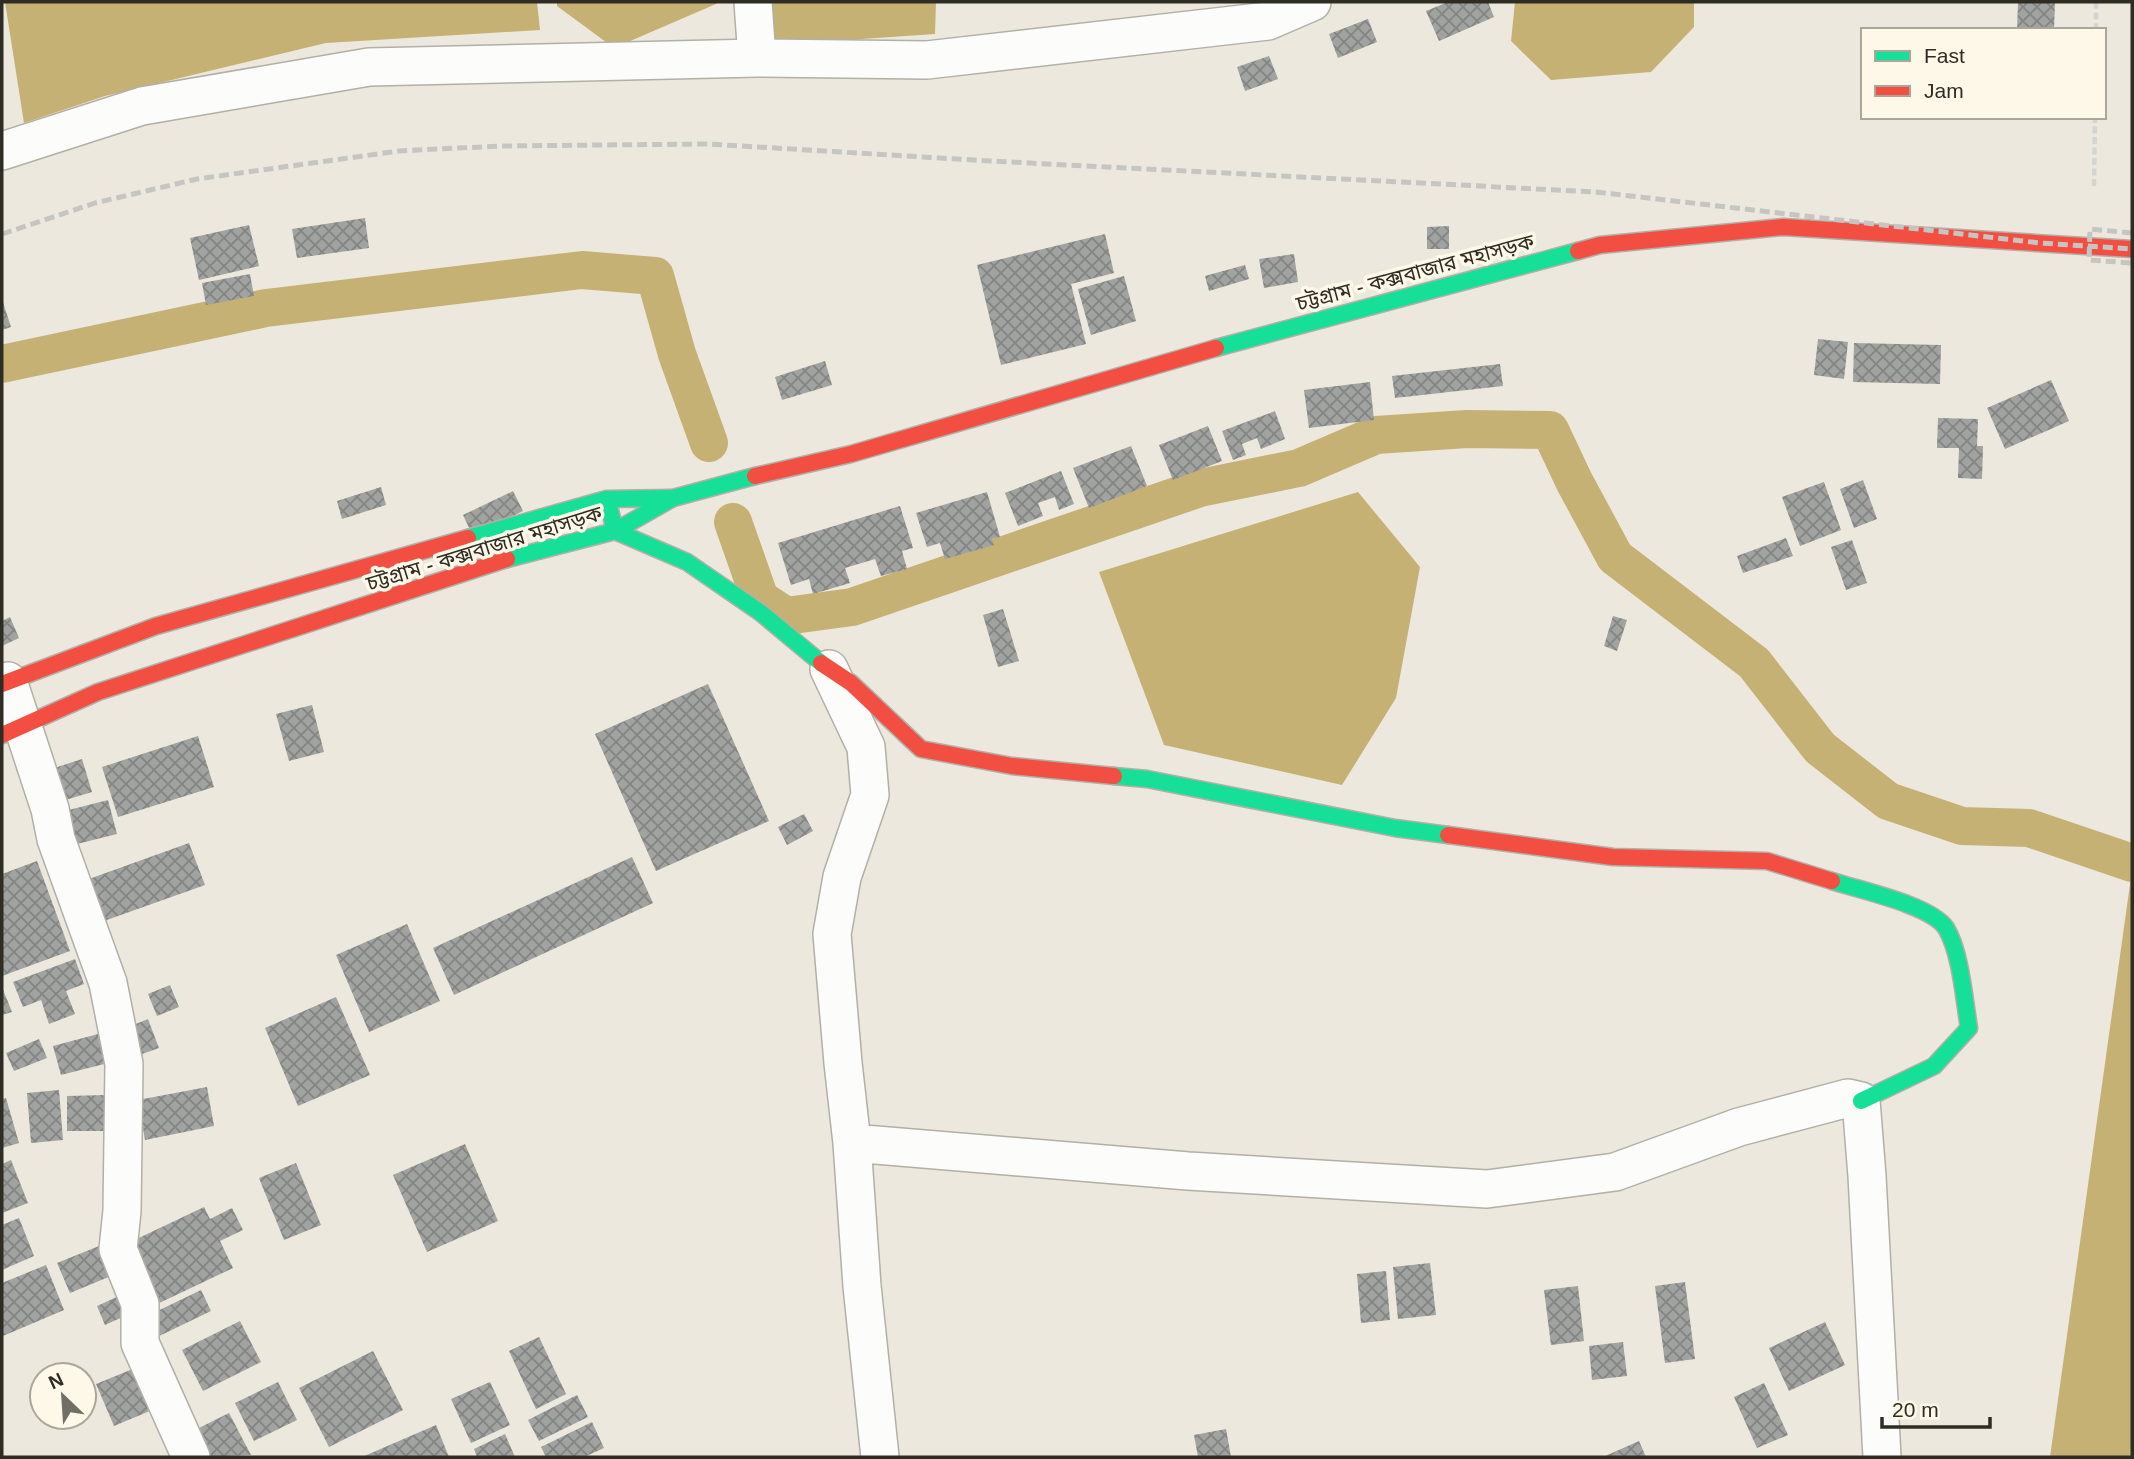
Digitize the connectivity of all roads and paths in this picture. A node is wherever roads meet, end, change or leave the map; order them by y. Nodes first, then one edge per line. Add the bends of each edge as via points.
1 (753, 2) edge
2 (1312, 2) edge
3 (2096, 2) edge
4 (2096, 28) edge
5 (757, 58) junction
6 (2095, 119) edge
7 (2, 150) edge
8 (2094, 186) dead end
9 (2132, 249) edge
10 (673, 498) junction
11 (607, 499) junction
12 (615, 531) junction
13 (830, 669) junction
14 (5, 682) edge
15 (12, 731) edge
16 (1861, 1101) junction
17 (852, 1143) junction
18 (191, 1457) edge
19 (880, 1457) edge
20 (1882, 1457) edge

1 - 5 street
2 - 5 street via 1268,21 927,61
3 - 4 path
5 - 7 street via 369,67 142,106
6 - 8 path
9 - 10 main road, চট্টগ্রাম - কক্সবাজার মহাসড়ক via 1783,227 1600,245 1236,342 851,454
10 - 11 main road, চট্টগ্রাম - কক্সবাজার মহাসড়ক
10 - 12 main road, চট্টগ্রাম - কক্সবাজার মহাসড়ক
11 - 12 main road
11 - 14 main road, চট্টগ্রাম - কক্সবাজার মহাসড়ক via 156,626
12 - 13 main road via 687,562
12 - 15 main road, চট্টগ্রাম - কক্সবাজার মহাসড়ক via 500,561 98,692
13 - 16 main road via 921,749 1012,766 1147,779 1395,828 1613,857 1767,861 1926,911 1945,927 1955,951 1969,1028 1934,1066
13 - 17 street via 866,747 870,795 842,877 832,934
14 - 15 street
15 - 18 street via 50,809 67,874 108,983 124,1064 118,1249 140,1304 140,1343
16 - 17 street via 1848,1098 1739,1127 1615,1172 1487,1189 1188,1171
16 - 20 street
17 - 19 street

